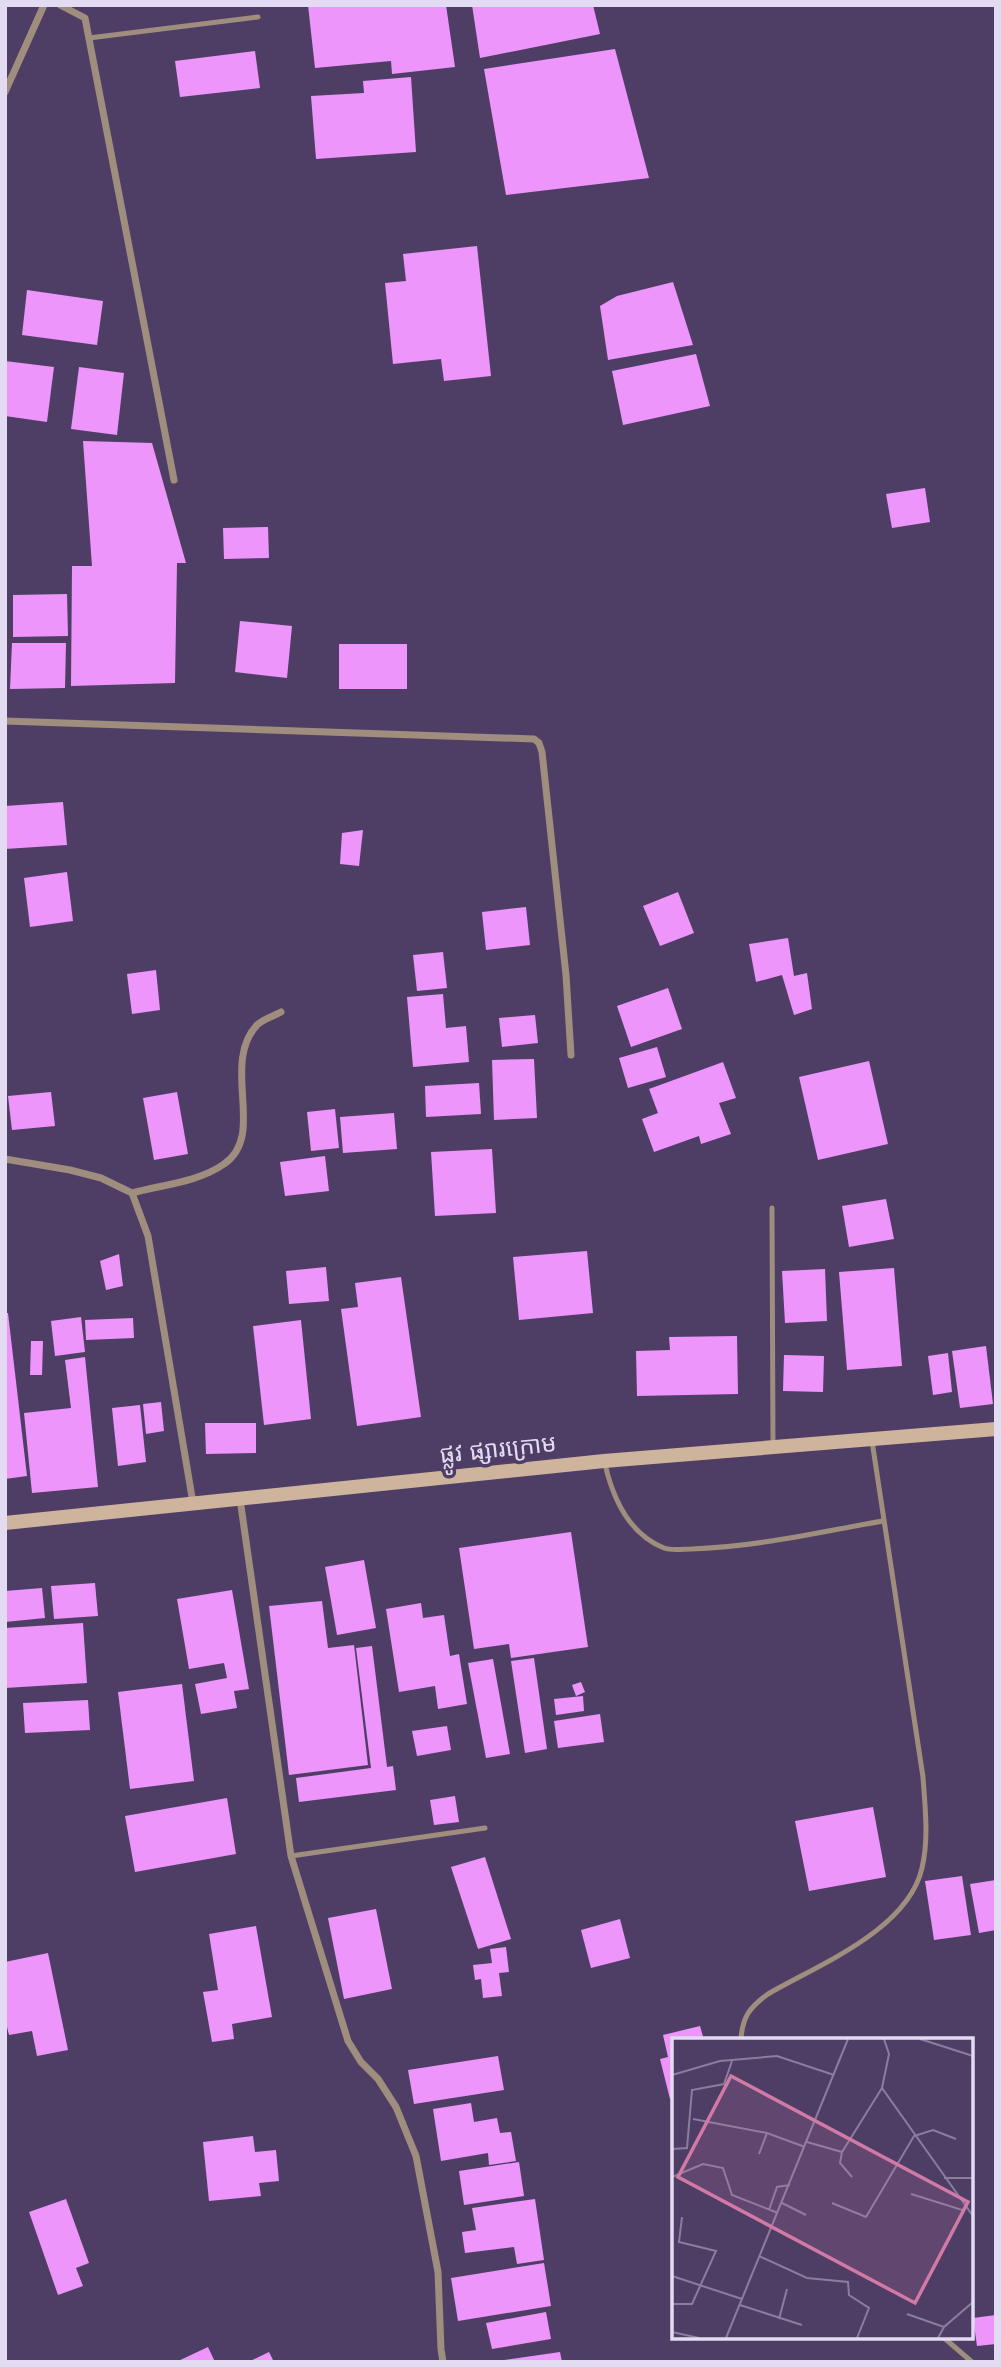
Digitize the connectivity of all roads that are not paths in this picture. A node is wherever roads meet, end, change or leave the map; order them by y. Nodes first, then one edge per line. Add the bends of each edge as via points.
1 (44, 5) edge
2 (60, 5) edge
3 (258, 18) dead end
4 (89, 38) junction
5 (5, 92) edge
6 (174, 480) dead end
7 (5, 721) edge
8 (281, 1012) dead end
9 (571, 1055) dead end
10 (5, 1159) edge
11 (132, 1192) junction
12 (772, 1208) dead end
13 (996, 1429) edge
14 (872, 1440) junction
15 (773, 1448) junction
16 (604, 1461) junction
17 (240, 1499) junction
18 (193, 1504) junction
19 (883, 1521) junction
20 (5, 1523) edge
21 (485, 1828) dead end
22 (291, 1856) junction
23 (741, 2038) edge
24 (945, 2339) edge
25 (443, 2362) edge
26 (972, 2362) edge

1 - 5 street
2 - 4 street via 85,18
3 - 4 lane
4 - 6 street
7 - 9 street via 534,739 542,752
8 - 11 street via 258,1024 242,1051 244,1121 240,1146 226,1163 208,1173
10 - 11 street via 80,1172
11 - 18 street via 148,1236
12 - 15 lane
13 - 14 main road, ផ្លូវ ផ្សារក្រោម
14 - 15 main road, ផ្លូវ ផ្សារក្រោម
14 - 19 lane
15 - 16 main road, ផ្លូវ ផ្សារក្រោម
16 - 17 main road, ផ្លូវ ផ្សារក្រោម
16 - 19 lane via 610,1487 626,1518 668,1550 721,1548
17 - 18 main road, ផ្លូវ ផ្សារក្រោម
17 - 22 street
18 - 20 main road, ផ្លូវ ផ្សារក្រោម
19 - 23 lane via 923,1777 927,1826 922,1871 910,1896 867,1938 753,2005 746,2014
21 - 22 lane
22 - 25 street via 348,2041 396,2107 416,2156 438,2272
24 - 26 lane

